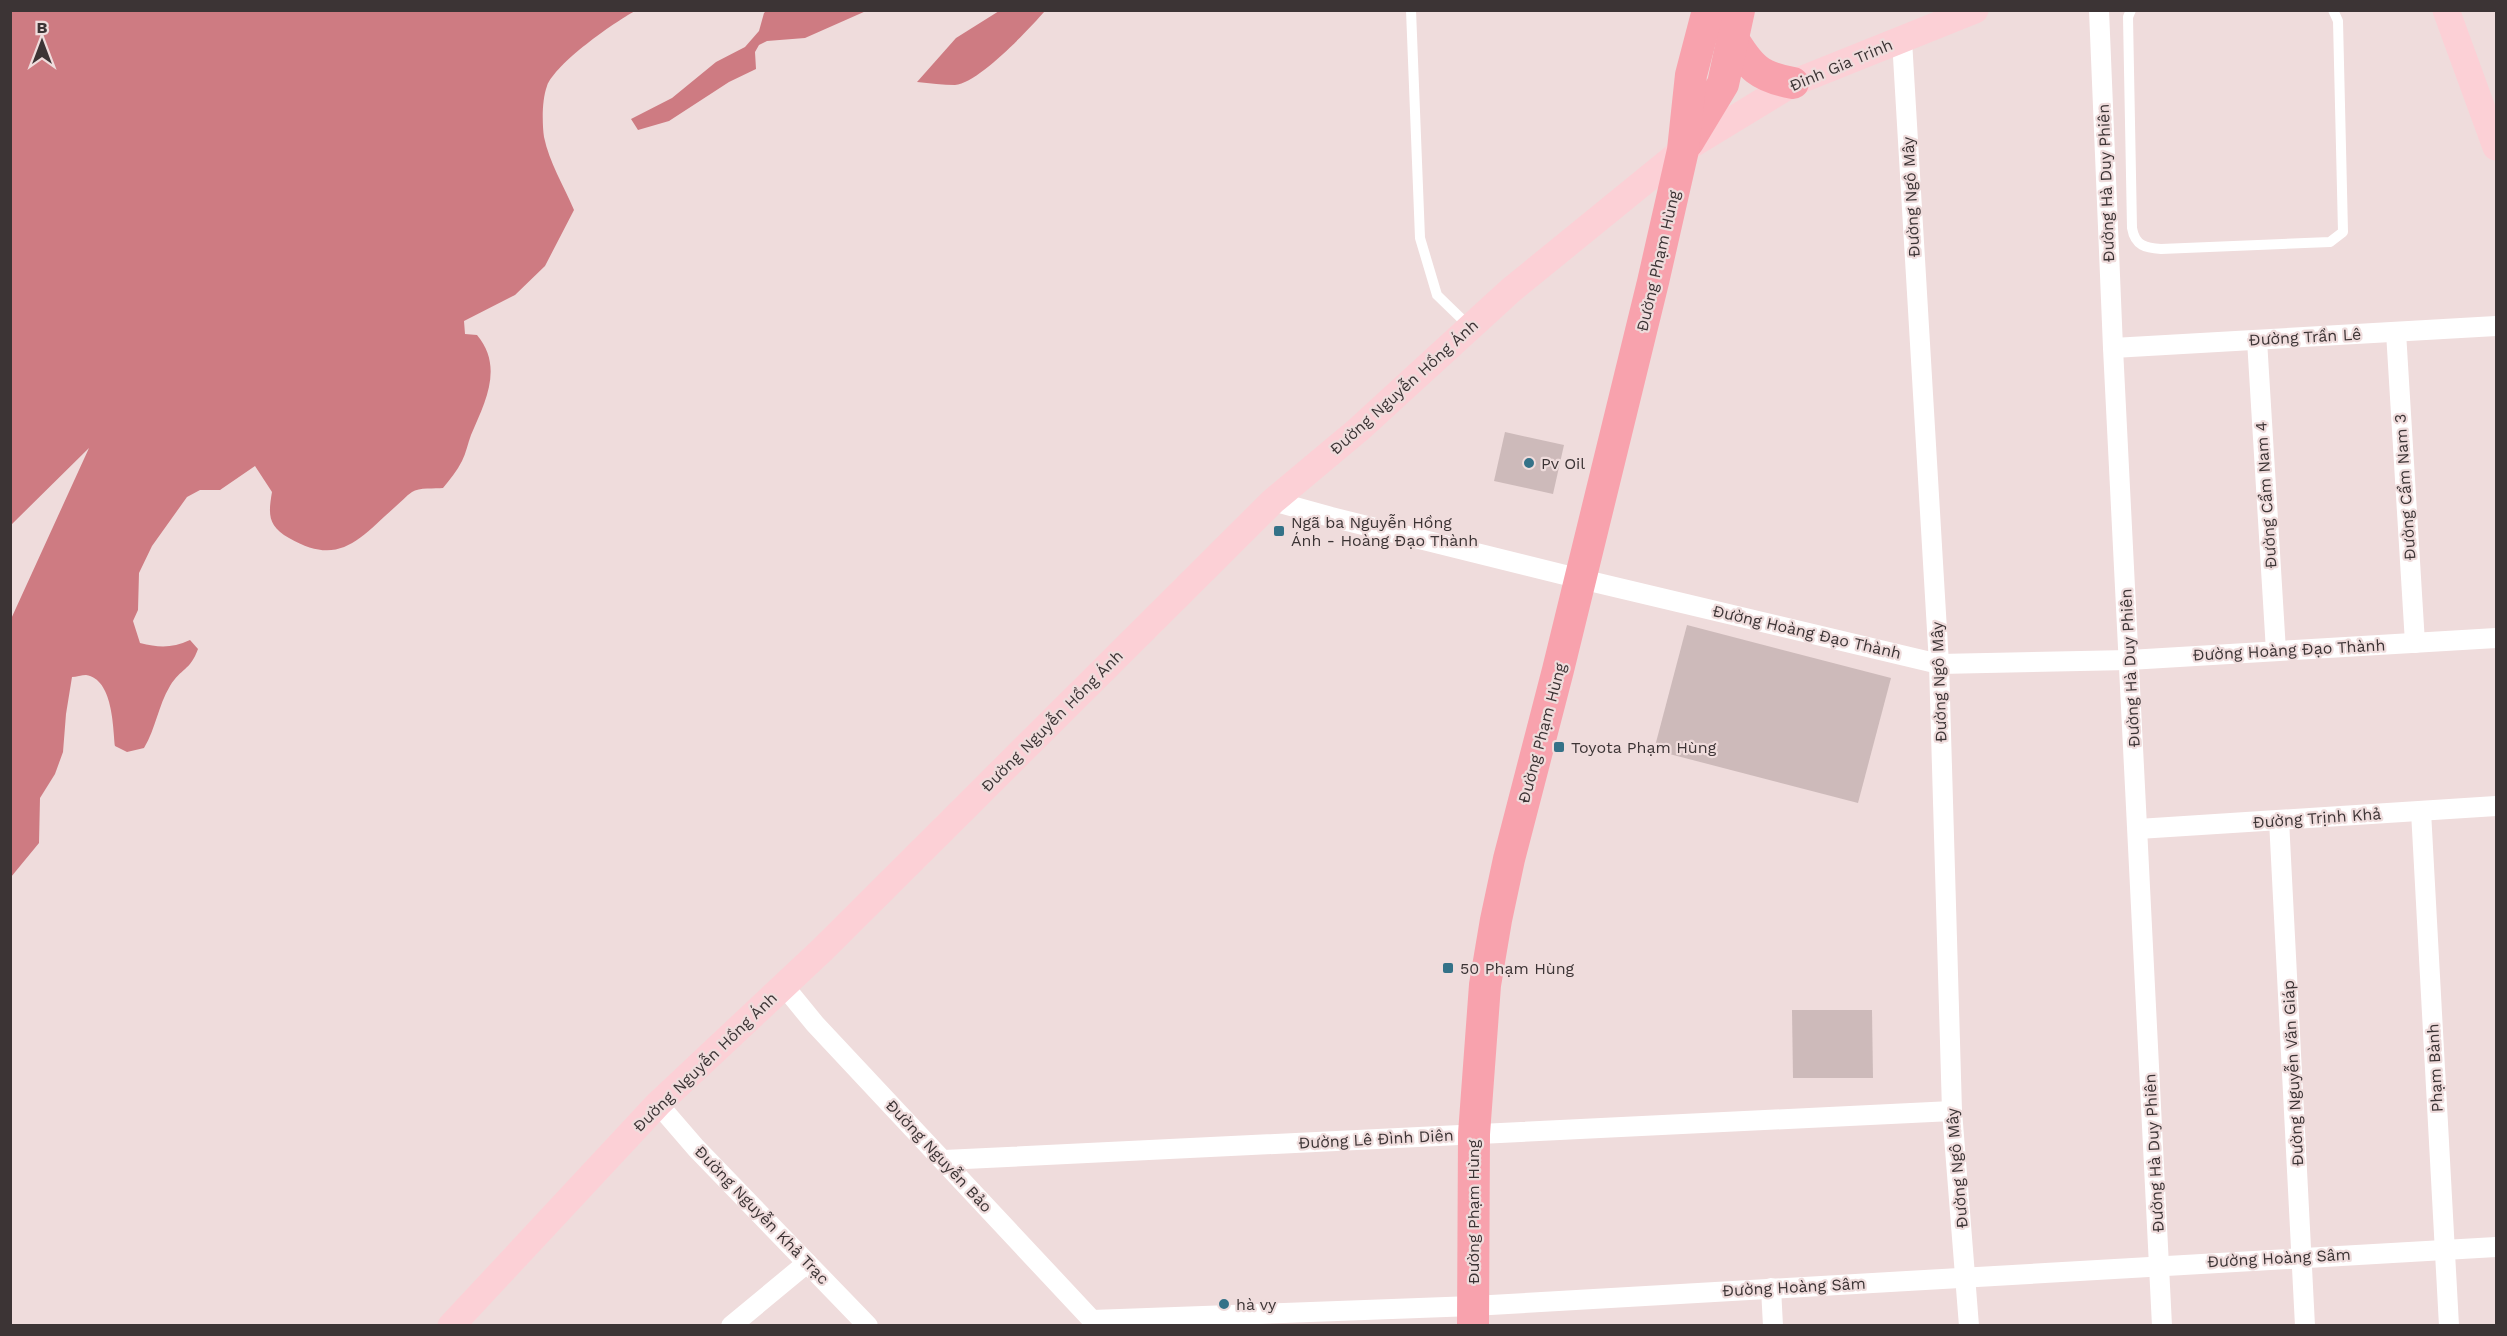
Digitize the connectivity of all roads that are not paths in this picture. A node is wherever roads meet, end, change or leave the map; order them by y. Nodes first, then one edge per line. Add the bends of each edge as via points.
1 (1411, 10) edge
2 (1707, 10) edge
3 (1975, 10) edge
4 (2099, 10) edge
5 (2131, 10) edge
6 (2333, 10) edge
7 (2446, 10) edge
8 (1736, 25) edge
9 (1902, 39) junction
10 (1793, 83) junction
11 (2496, 147) edge
12 (1683, 150) junction
13 (2496, 326) edge
14 (1470, 327) junction
15 (2396, 332) junction
16 (2257, 340) junction
17 (2113, 348) junction
18 (1273, 501) junction
19 (1581, 579) junction
20 (2496, 638) edge
21 (2415, 643) junction
22 (2276, 651) junction
23 (2129, 660) junction
24 (1939, 664) junction
25 (2496, 806) edge
26 (2421, 811) junction
27 (2279, 820) junction
28 (2138, 829) junction
29 (784, 986) junction
30 (658, 1104) junction
31 (1952, 1111) junction
32 (1474, 1134) junction
33 (944, 1160) junction
34 (2496, 1247) edge
35 (2446, 1250) junction
36 (2302, 1257) junction
37 (807, 1263) junction
38 (2159, 1265) junction
39 (1966, 1276) junction
40 (1771, 1288) junction
41 (1473, 1316) edge
42 (1277, 1320) edge
43 (1092, 1323) edge
44 (451, 1326) edge
45 (731, 1326) edge
46 (868, 1326) edge
47 (1773, 1326) edge
48 (1969, 1326) edge
49 (2162, 1326) edge
50 (2305, 1326) edge
51 (2449, 1326) edge

1 - 14 lane via 1420,238 1437,294
2 - 12 main road, Đường Phạm Hùng via 1690,75
3 - 9 street, Đinh Gia Trinh
4 - 17 street, Đường Hà Duy Phiên
5 - 6 lane via 2128,17 2133,237 2148,248 2162,249 2330,242 2343,232 2338,21
7 - 11 street
8 - 10 main road via 1748,63 1768,77
8 - 12 main road, Đường Phạm Hùng via 1723,84
9 - 10 street, Đinh Gia Trinh
9 - 24 street, Đường Ngô Mây
10 - 12 street, Đinh Gia Trinh
12 - 14 street, Đường Nguyễn Hồng Ánh
12 - 19 main road, Đường Phạm Hùng
13 - 15 street, Đường Trần Lê
14 - 18 street, Đường Nguyễn Hồng Ánh via 1358,430
15 - 16 street, Đường Trần Lê
15 - 21 street, Đường Cẩm Nam 3
16 - 17 street, Đường Trần Lê
16 - 22 street, Đường Cẩm Nam 4
17 - 23 street, Đường Hà Duy Phiên
18 - 19 street, Đường Hoàng Đạo Thành
18 - 29 street, Đường Nguyễn Hồng Ánh
19 - 24 street, Đường Hoàng Đạo Thành
19 - 32 main road, Đường Phạm Hùng via 1496,920 1485,985
20 - 21 street, Đường Hoàng Đạo Thành
21 - 22 street, Đường Hoàng Đạo Thành
22 - 23 street, Đường Hoàng Đạo Thành
23 - 24 street, Đường Hoàng Đạo Thành
23 - 28 street, Đường Hà Duy Phiên
24 - 31 street, Đường Ngô Mây
25 - 26 street, Đường Trịnh Khả
26 - 27 street, Đường Trịnh Khả
26 - 35 street, Phạm Bành
27 - 28 street, Đường Trịnh Khả
27 - 36 street, Đường Nguyễn Văn Giáp
28 - 38 street, Đường Hà Duy Phiên
29 - 30 street, Đường Nguyễn Hồng Ánh
29 - 33 street, Đường Nguyễn Bảo via 814,1024
30 - 37 street, Đường Nguyễn Khả Trạc
30 - 44 street, Đường Nguyễn Hồng Ánh
31 - 32 street, Đường Lê Đình Diên
31 - 39 street, Đường Ngô Mây
32 - 33 street, Đường Lê Đình Diên
32 - 41 main road, Đường Phạm Hùng
33 - 43 street, Đường Nguyễn Bảo
34 - 35 street, Đường Hoàng Sâm
35 - 36 street, Đường Hoàng Sâm
35 - 51 street, Phạm Bành
36 - 38 street, Đường Hoàng Sâm
36 - 50 street, Đường Nguyễn Văn Giáp
37 - 45 street
37 - 46 street, Đường Nguyễn Khả Trạc
38 - 39 street, Đường Hoàng Sâm
38 - 49 street, Đường Hà Duy Phiên
39 - 40 street, Đường Hoàng Sâm
39 - 48 street, Đường Ngô Mây
40 - 41 street, Đường Hoàng Sâm
40 - 47 street
41 - 42 street, Đường Hoàng Sâm
42 - 43 street, Đường Hoàng Sâm

